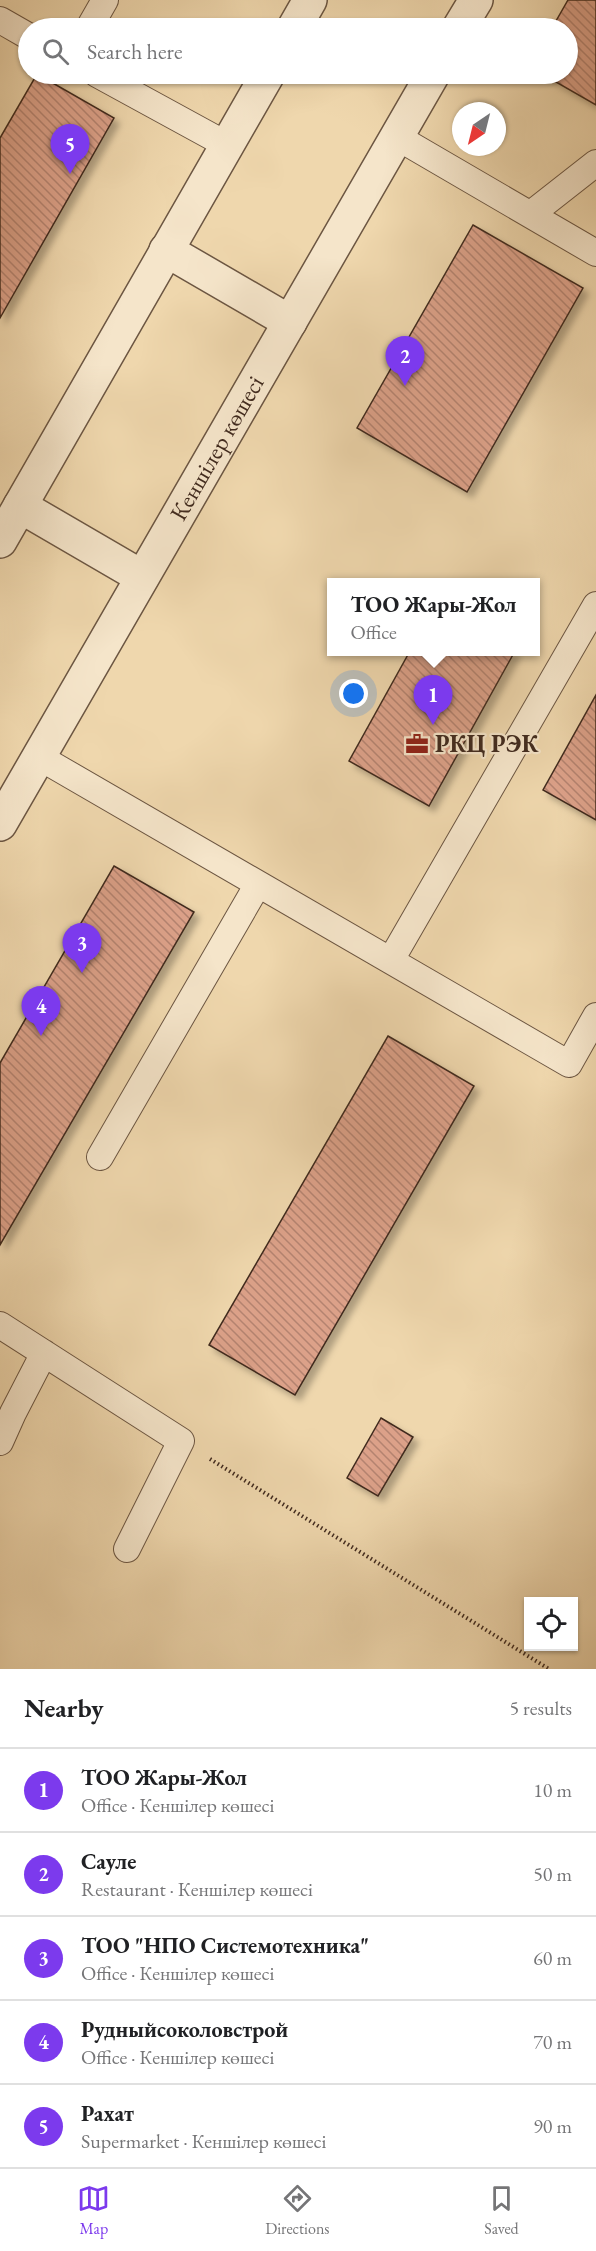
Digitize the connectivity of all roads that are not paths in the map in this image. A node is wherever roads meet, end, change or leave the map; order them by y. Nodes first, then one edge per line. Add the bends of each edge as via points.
1 (105, 0) edge
2 (310, 0) edge
3 (476, 0) edge
4 (95, 18) edge
5 (300, 18) edge
6 (465, 18) edge
7 (115, 84) edge
8 (262, 84) edge
9 (427, 84) edge
10 (397, 137) junction
11 (227, 145) junction
12 (596, 163) edge
13 (531, 214) junction
14 (166, 250) junction
15 (596, 253) edge
16 (290, 322) junction
17 (20, 506) junction
18 (0, 542) edge
19 (142, 577) junction
20 (596, 604) edge
21 (39, 757) junction
22 (0, 824) edge
23 (258, 884) junction
24 (391, 960) junction
25 (596, 1016) edge
26 (100, 1157) dead end
27 (0, 1325) edge
28 (44, 1353) junction
29 (0, 1442) edge
30 (127, 1549) dead end

1 - 4 lane
2 - 5 street
3 - 6 street
7 - 11 lane
8 - 11 street
9 - 10 street, Кеншілер көшесі
10 - 13 lane
10 - 16 street, Кеншілер көшесі
11 - 14 street
12 - 13 lane
13 - 15 lane
14 - 16 street
14 - 17 street
16 - 19 street, Кеншілер көшесі
17 - 18 street
17 - 19 street
19 - 21 street, Кеншілер көшесі
20 - 24 lane
21 - 22 street, Кеншілер көшесі
21 - 23 lane
23 - 24 lane
23 - 26 lane
24 - 25 lane via 569,1064
27 - 28 lane
28 - 29 lane
28 - 30 lane via 182,1442

